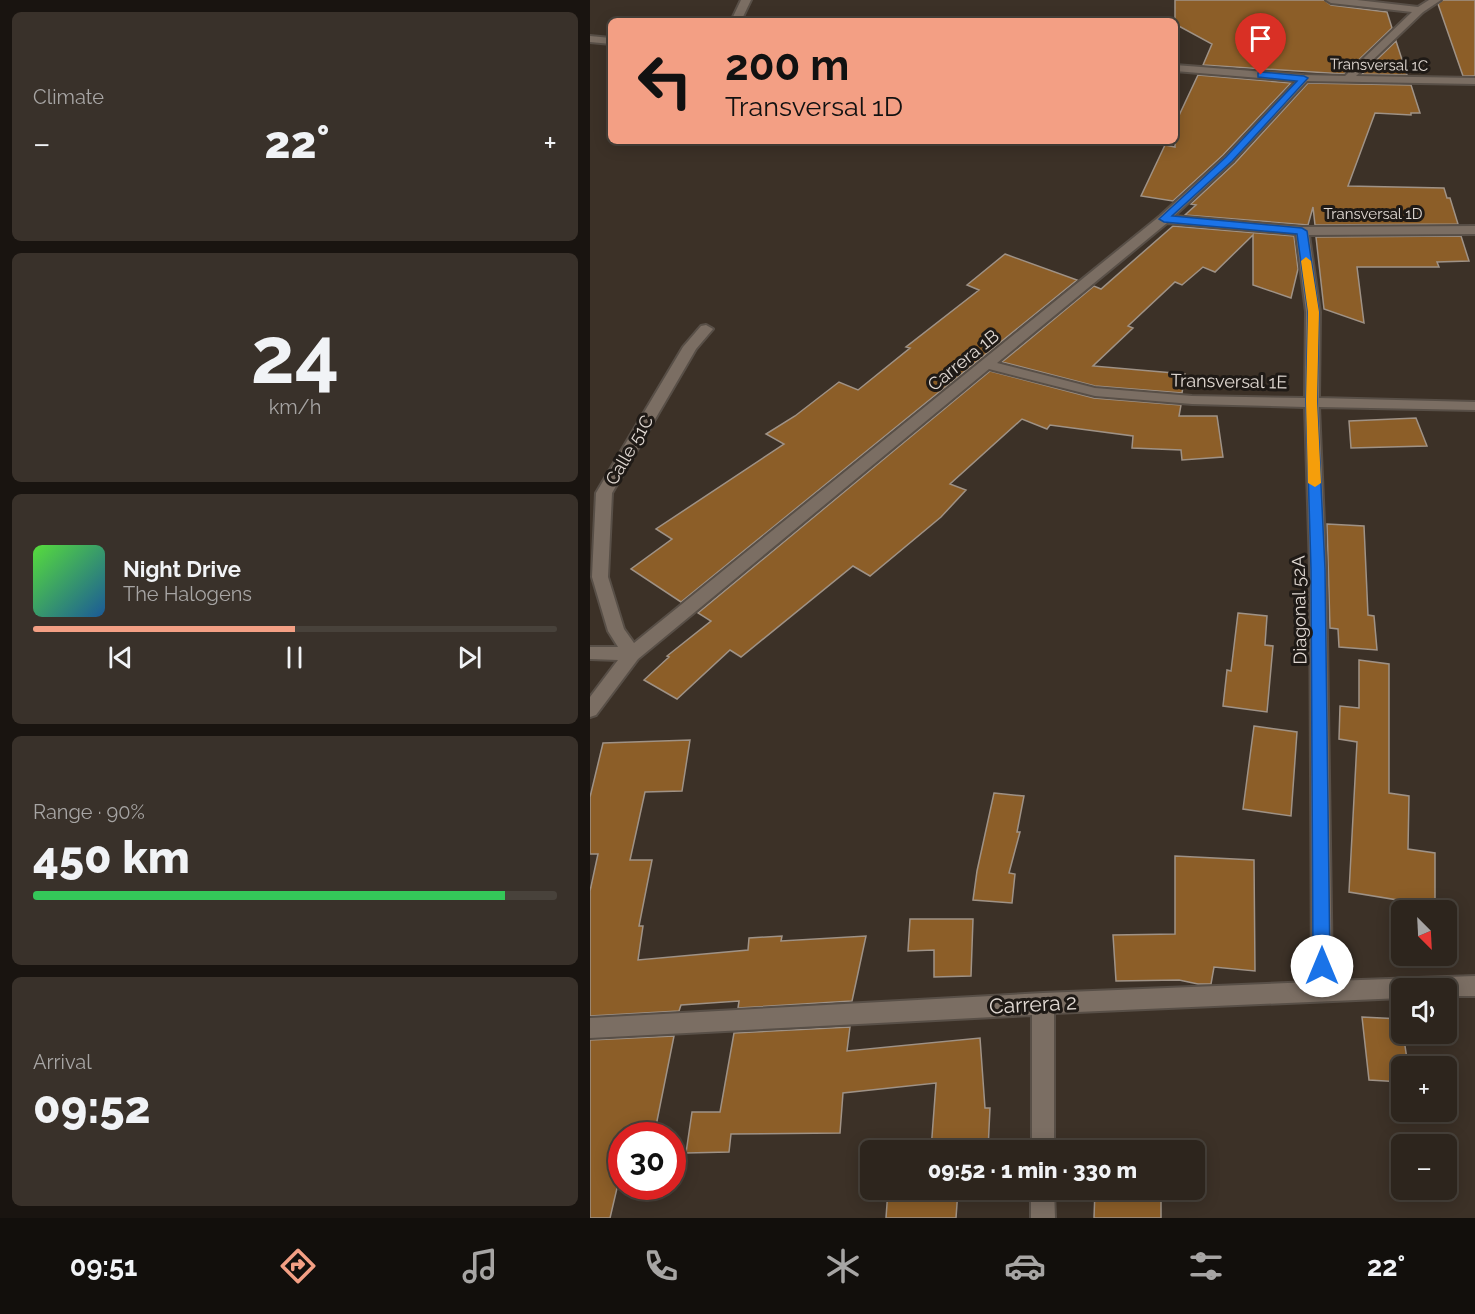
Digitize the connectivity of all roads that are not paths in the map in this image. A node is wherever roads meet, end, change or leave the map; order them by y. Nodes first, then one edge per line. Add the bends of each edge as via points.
1 (746, 0) edge
2 (1331, 0) edge
3 (1436, 0) edge
4 (1420, 10) junction
5 (737, 18) edge
6 (590, 39) edge
7 (608, 41) edge
8 (1178, 68) edge
9 (1304, 78) junction
10 (1346, 80) junction
11 (1475, 81) edge
12 (1164, 219) junction
13 (1475, 230) edge
14 (1302, 231) junction
15 (706, 329) dead end
16 (986, 364) junction
17 (1312, 401) junction
18 (1475, 406) edge
19 (590, 653) edge
20 (632, 654) junction
21 (590, 710) edge
22 (1475, 986) edge
23 (1322, 989) junction
24 (1043, 1003) junction
25 (590, 1028) edge
26 (1043, 1140) edge
27 (1043, 1200) edge
28 (1043, 1218) edge

1 - 5 street
2 - 4 street
3 - 4 street
4 - 10 street
6 - 7 street
8 - 9 street, Transversal 1C
9 - 10 street, Transversal 1C
9 - 12 street, Carrera 1B via 1229,159
10 - 11 street, Transversal 1C
12 - 14 street, Transversal 1D
12 - 16 street, Carrera 1B
13 - 14 street, Transversal 1D
14 - 17 street, Diagonal 52A via 1313,312
15 - 20 street, Calle 51C via 690,347 604,493 600,577 616,632
16 - 17 street, Transversal 1E via 1095,392 1192,400
16 - 20 street, Carrera 1B
17 - 18 street, Transversal 1E
17 - 23 street, Diagonal 52A via 1318,569
19 - 20 street
20 - 21 street
22 - 23 street, Carrera 2
23 - 24 street, Carrera 2
24 - 25 street, Carrera 2
24 - 26 street
27 - 28 street

